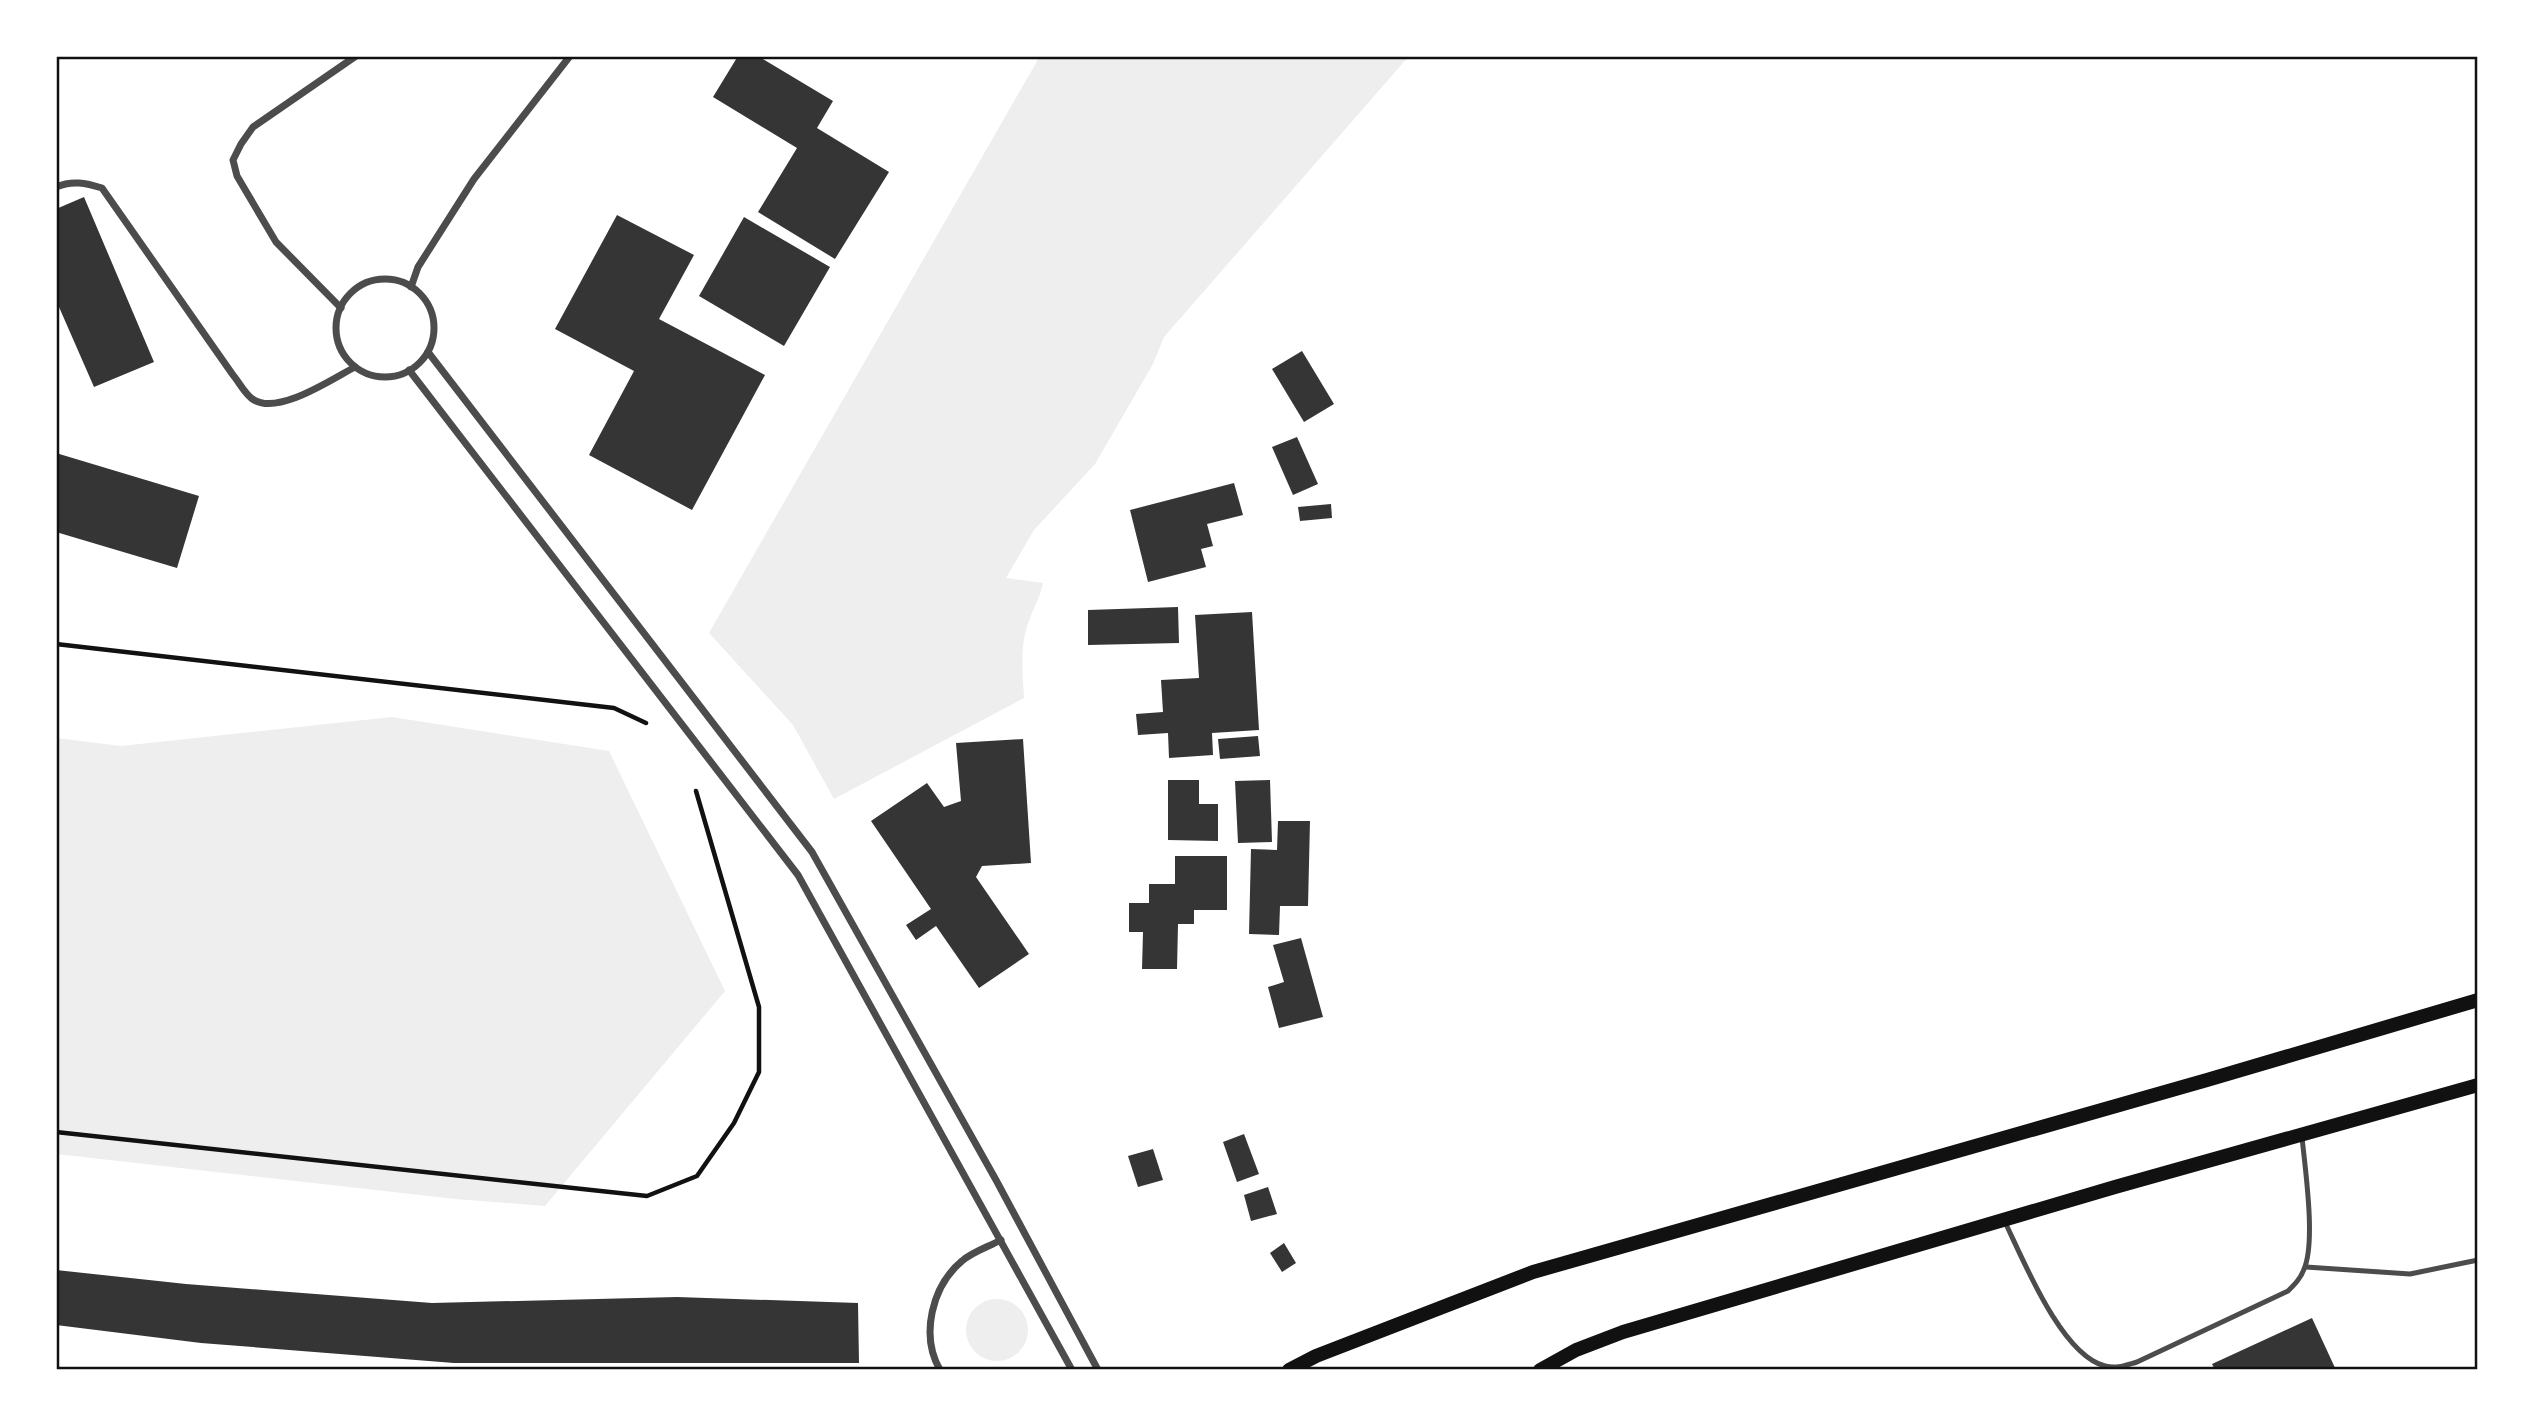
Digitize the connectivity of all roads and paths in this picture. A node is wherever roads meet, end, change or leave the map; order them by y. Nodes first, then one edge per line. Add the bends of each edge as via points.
1 (356, 56) edge
2 (570, 56) edge
3 (56, 187) edge
4 (411, 287) junction
5 (341, 308) junction
6 (428, 352) junction
7 (355, 367) junction
8 (409, 370) junction
9 (56, 644) edge
10 (646, 724) dead end
11 (695, 787) dead end
12 (2478, 1000) edge
13 (2478, 1085) edge
14 (56, 1132) edge
15 (2301, 1135) junction
16 (2004, 1220) junction
17 (1001, 1240) junction
18 (2478, 1260) edge
19 (2306, 1267) junction
20 (940, 1370) edge
21 (1072, 1370) edge
22 (1098, 1370) edge
23 (1289, 1370) edge
24 (1540, 1370) edge

1 - 5 street via 253,127 233,160 237,176 276,242
2 - 4 street via 474,179 418,267
3 - 7 street via 83,182 102,188 254,400 286,402
4 - 5 street via 399,281 371,281 348,296
4 - 6 street via 422,296 434,321
5 - 7 street via 336,323 338,340
6 - 8 street
6 - 22 street via 812,852
7 - 8 street via 387,377
8 - 17 street via 798,875
9 - 10 path via 614,708
11 - 14 path via 759,1007 759,1072 734,1123 697,1176 647,1196
12 - 23 main road via 1533,1272
13 - 15 main road
15 - 16 main road
15 - 19 lane via 2309,1247
16 - 19 lane via 2058,1327 2102,1366 2117,1368 2137,1362 2288,1291
16 - 24 main road via 1623,1332
17 - 20 street via 963,1260 944,1281 932,1306 930,1335
17 - 21 street
18 - 19 lane via 2410,1274

